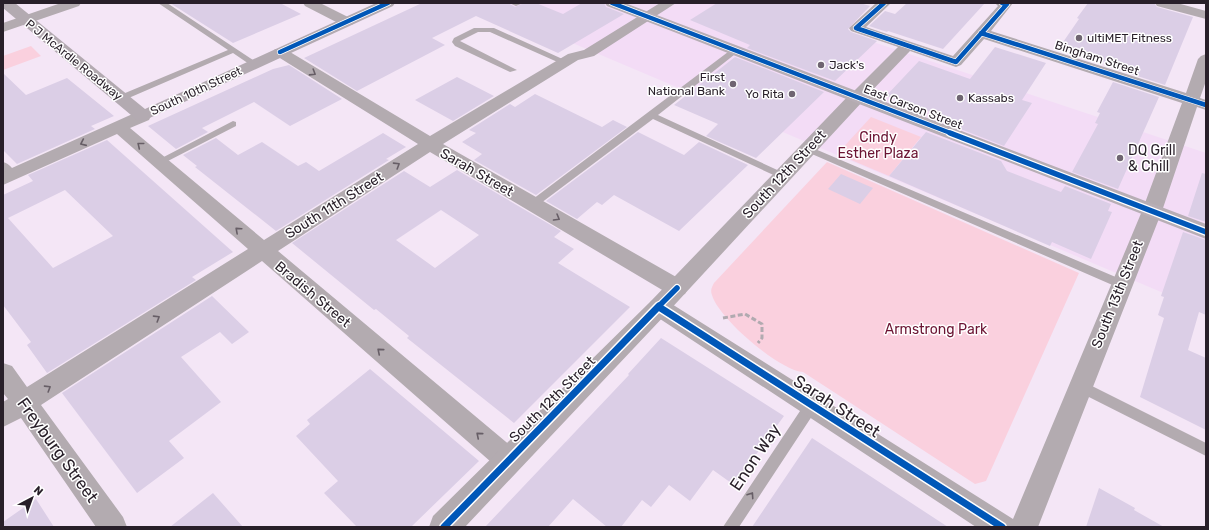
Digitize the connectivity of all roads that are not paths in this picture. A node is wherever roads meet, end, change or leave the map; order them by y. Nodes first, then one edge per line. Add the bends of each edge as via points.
1 (6, 3) edge
2 (74, 3) edge
3 (162, 3) edge
4 (310, 3) edge
5 (388, 3) edge
6 (513, 3) edge
7 (519, 3) edge
8 (612, 3) edge
9 (669, 3) edge
10 (883, 3) edge
11 (1002, 3) edge
12 (1162, 3) edge
13 (1206, 15) edge
14 (647, 16) junction
15 (26, 20) junction
16 (347, 22) junction
17 (3, 28) edge
18 (981, 33) junction
19 (907, 46) junction
20 (234, 50) junction
21 (735, 50) junction
22 (280, 52) junction
23 (1206, 59) edge
24 (565, 62) junction
25 (255, 64) junction
26 (513, 70) dead end
27 (857, 97) junction
28 (121, 98) junction
29 (1199, 103) edge
30 (652, 115) junction
31 (143, 116) junction
32 (233, 124) dead end
33 (119, 127) junction
34 (430, 144) junction
35 (808, 149) junction
36 (161, 161) junction
37 (6, 173) edge
38 (783, 176) junction
39 (533, 204) junction
40 (1152, 211) junction
41 (1206, 232) edge
42 (262, 251) junction
43 (1121, 284) junction
44 (677, 288) junction
45 (659, 307) junction
46 (3, 373) edge
47 (1080, 386) junction
48 (811, 406) junction
49 (13, 410) edge
50 (1206, 450) edge
51 (508, 460) junction
52 (113, 527) edge
53 (444, 527) edge
54 (730, 527) edge
55 (1002, 527) edge
56 (1024, 527) edge

1 - 15 main road, P J McArdle Roadway
2 - 15 street
3 - 20 lane
4 - 16 street
5 - 16 main road, South 10th Street
6 - 7 lane
8 - 14 main road, East Carson Street
9 - 14 street, South 11th Street
10 - 19 street via 856,28
11 - 18 street via 1007,4
12 - 13 street
14 - 21 main road, East Carson Street
14 - 24 street, South 11th Street via 588,53
15 - 17 street
15 - 28 main road, P J McArdle Roadway
16 - 22 main road, South 10th Street
18 - 19 street via 956,62
18 - 29 street, Bingham Street
19 - 27 street, South 12th Street
20 - 25 lane
20 - 28 lane
21 - 27 main road, East Carson Street
21 - 30 lane
22 - 25 main road, South 10th Street
22 -> 34 street, Sarah Street
23 - 29 street, South 13th Street
24 - 26 lane via 491,30 478,30 456,42
24 - 34 street, South 11th Street
25 - 31 main road, South 10th Street
27 - 35 street, South 12th Street
27 - 40 main road, East Carson Street
28 - 31 main road, P J McArdle Roadway
29 - 40 street, South 13th Street
30 - 38 lane
30 - 39 lane
31 - 33 street, South 10th Street
32 - 36 lane
36 -> 33 street, Bradish Street
33 -> 37 street, South 10th Street
34 - 39 street, Sarah Street
42 -> 34 street, South 11th Street
35 - 38 street, South 12th Street
35 - 43 lane
42 -> 36 street, Bradish Street
38 - 44 street, South 12th Street
39 -> 44 street, Sarah Street
40 - 41 main road, East Carson Street
40 - 43 street, South 13th Street
49 -> 42 street, South 11th Street
51 -> 42 street, Bradish Street
43 - 47 street, South 13th Street
44 - 45 street, South 12th Street
45 - 48 street, Sarah Street
45 - 51 street, South 12th Street
46 - 49 street, Freyburg Street
47 - 50 lane
47 - 56 street, South 13th Street
54 -> 48 lane, Enon Way
48 - 55 street, Sarah Street
49 - 52 street, Freyburg Street
51 - 53 street, South 12th Street

